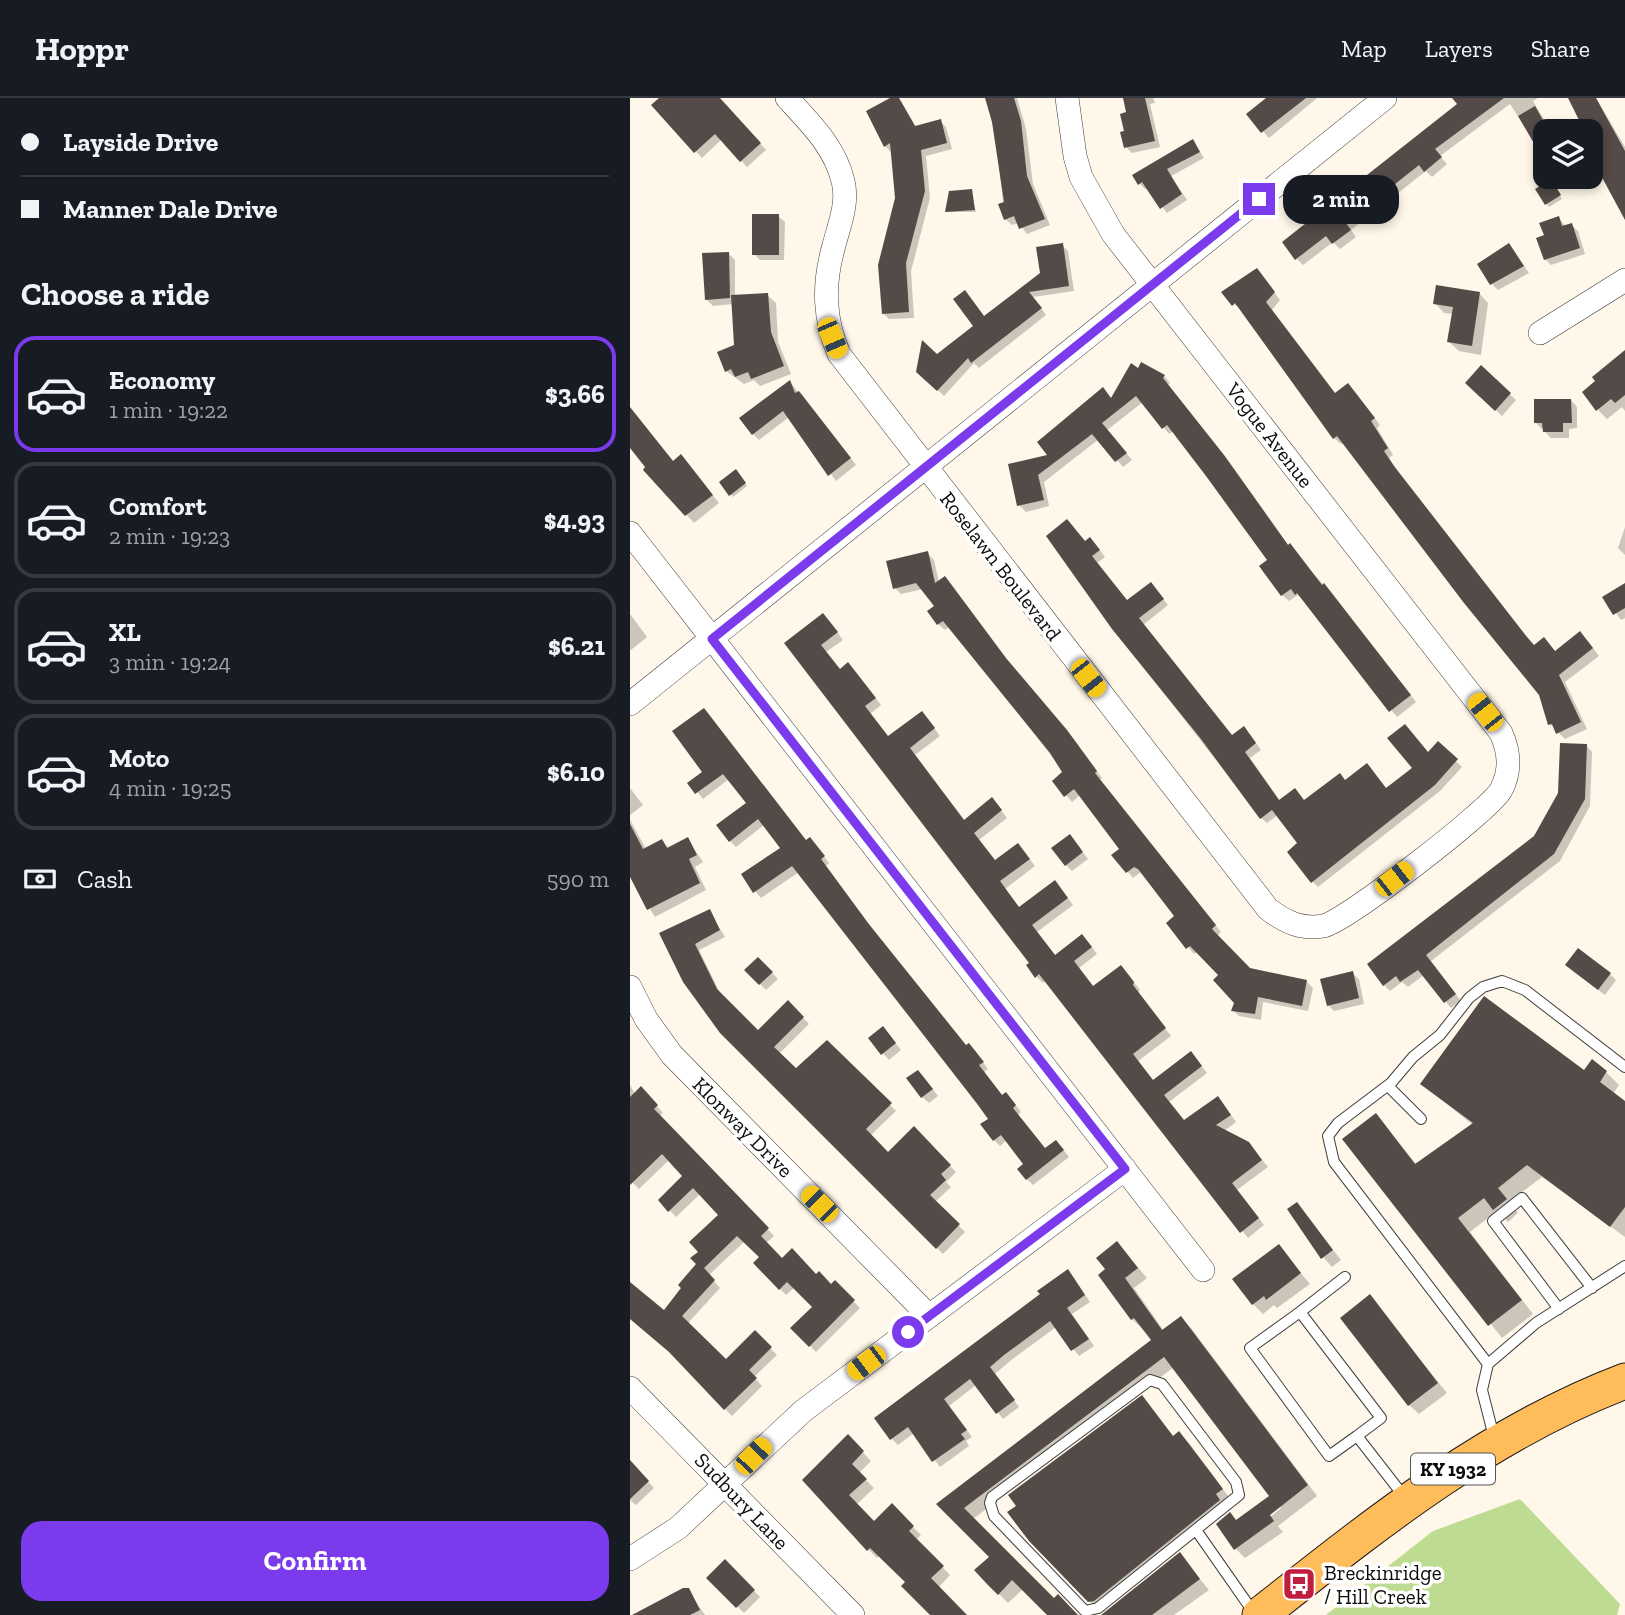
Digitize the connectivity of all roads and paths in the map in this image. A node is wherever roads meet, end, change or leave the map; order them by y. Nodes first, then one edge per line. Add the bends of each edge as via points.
1 (787, 98) edge
2 (1067, 98) edge
3 (1385, 98) edge
4 (1625, 280) edge
5 (1153, 284) junction
6 (1540, 333) dead end
7 (924, 467) junction
8 (630, 533) edge
9 (712, 639) junction
10 (630, 704) edge
11 (1509, 757) joint
12 (630, 987) edge
13 (1625, 1067) edge
14 (1388, 1086) junction
15 (1421, 1119) dead end
16 (1125, 1169) junction
17 (1625, 1266) edge
18 (1203, 1270) dead end
19 (1346, 1277) dead end
20 (1592, 1288) junction
21 (1559, 1309) junction
22 (1300, 1311) junction
23 (929, 1316) junction
24 (1488, 1364) junction
25 (1624, 1381) edge
26 (630, 1388) edge
27 (1357, 1436) junction
28 (1496, 1443) junction
29 (725, 1484) junction
30 (1408, 1501) junction
31 (1196, 1530) junction
32 (630, 1559) edge
33 (853, 1615) edge
34 (1258, 1615) edge

1 - 7 street, Roselawn Boulevard via 824,139 844,182 843,214 826,278 832,338 860,384
2 - 5 street, Vogue Avenue via 1081,177 1113,234
3 - 5 street
4 - 6 street
5 - 7 street
5 - 11 street, Vogue Avenue via 1501,733
7 - 9 street
7 - 11 street, Roselawn Boulevard via 1282,920 1299,926 1325,926 1356,909 1491,803 1506,777
8 - 9 street
9 - 10 street
9 - 16 street
12 - 23 street, Klonway Drive via 672,1055
13 - 14 lane via 1525,990 1502,981 1469,998 1440,1035 1412,1057
14 - 15 lane
14 - 24 lane via 1328,1136 1334,1162
16 - 18 street
16 - 23 street
17 - 20 lane
19 - 22 lane
20 - 21 lane
20 - 21 lane via 1522,1198 1493,1221
21 - 24 lane
22 - 27 lane via 1381,1419
22 - 27 lane via 1250,1348 1329,1457
23 - 29 street via 803,1411
24 - 28 lane via 1482,1390
25 - 28 main road, KY 1932
26 - 29 street, Sudbury Lane
27 - 30 lane
28 - 30 main road, KY 1932
29 - 32 street via 678,1528
29 - 33 street, Sudbury Lane
30 - 34 main road, KY 1932
31 - 31 lane via 1237,1499 1240,1489 1156,1381 1142,1383 989,1503 993,1516 1085,1611 1098,1608
31 - 34 lane

